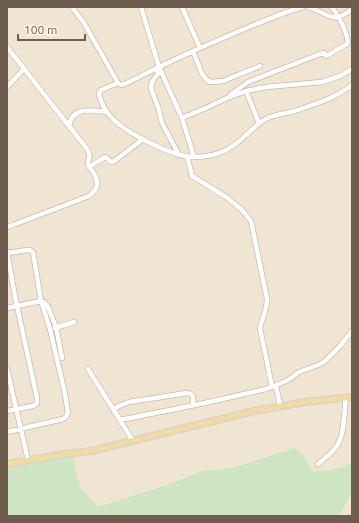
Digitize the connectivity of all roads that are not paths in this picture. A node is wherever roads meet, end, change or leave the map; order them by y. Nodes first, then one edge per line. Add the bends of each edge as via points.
1 (72, 7) edge
2 (141, 7) edge
3 (182, 7) edge
4 (303, 7) edge
5 (308, 7) edge
6 (332, 7) edge
7 (352, 9) edge
8 (339, 17) junction
9 (7, 47) edge
10 (200, 48) junction
11 (193, 51) junction
12 (260, 66) dead end
13 (158, 68) junction
14 (24, 69) junction
15 (352, 69) edge
16 (118, 83) junction
17 (352, 85) edge
18 (7, 87) edge
19 (246, 91) junction
20 (227, 98) junction
21 (107, 112) junction
22 (182, 118) junction
23 (259, 123) junction
24 (69, 126) junction
25 (143, 139) junction
26 (179, 155) junction
27 (187, 156) junction
28 (194, 157) junction
29 (89, 167) junction
30 (7, 227) edge
31 (7, 253) edge
32 (41, 301) junction
33 (17, 306) junction
34 (7, 308) edge
35 (74, 322) dead end
36 (56, 327) junction
37 (50, 330) junction
38 (352, 331) edge
39 (62, 358) dead end
40 (7, 369) edge
41 (88, 369) dead end
42 (274, 386) junction
43 (349, 397) edge
44 (193, 405) junction
45 (280, 406) junction
46 (16, 409) junction
47 (113, 409) junction
48 (7, 411) edge
49 (120, 420) junction
50 (21, 428) junction
51 (7, 432) edge
52 (133, 441) junction
53 (28, 460) junction
54 (7, 464) edge
55 (318, 464) dead end

1 - 16 street
2 - 13 street
3 - 10 street
4 - 10 street
5 - 8 street via 335,18
6 - 8 street
7 - 8 street
8 - 20 street via 348,39 345,45 326,56 322,53 248,82
9 - 14 street
10 - 11 street
11 - 12 street via 202,74 212,82 223,81
11 - 13 street
13 - 16 street via 125,84
13 - 22 street
13 - 26 street via 151,88 162,123
14 - 18 street
14 - 24 street
15 - 19 street via 322,82
16 - 21 street via 99,92
17 - 23 street via 327,100 270,117
19 - 20 street
19 - 23 street
20 - 22 street
21 - 24 street via 79,112 73,116
21 - 25 street via 119,124
22 - 28 street
23 - 28 street via 223,151
24 - 29 street via 90,152
25 - 26 street
25 - 29 street via 113,162 105,157
26 - 27 street
27 - 28 street
27 - 42 street via 192,176 226,197 251,221 267,299 260,328
29 - 30 street via 98,182 97,188 89,196
31 - 32 street via 27,250 33,252
31 - 33 street
32 - 33 street
32 - 36 street via 48,307
32 - 37 street
33 - 34 street
33 - 46 street via 37,403
35 - 36 street
36 - 37 street
36 - 39 street
37 - 50 street via 68,413 63,419
38 - 42 street via 324,362
40 - 46 street
41 - 47 street
42 - 44 street
42 - 45 street
43 - 45 main road
43 - 55 street via 338,444
44 - 47 street via 192,394 187,393 129,402
44 - 49 street
45 - 52 main road
46 - 48 street
46 - 50 street
47 - 49 street
49 - 52 street
50 - 51 street
50 - 53 street
52 - 53 main road via 92,451
53 - 54 main road

